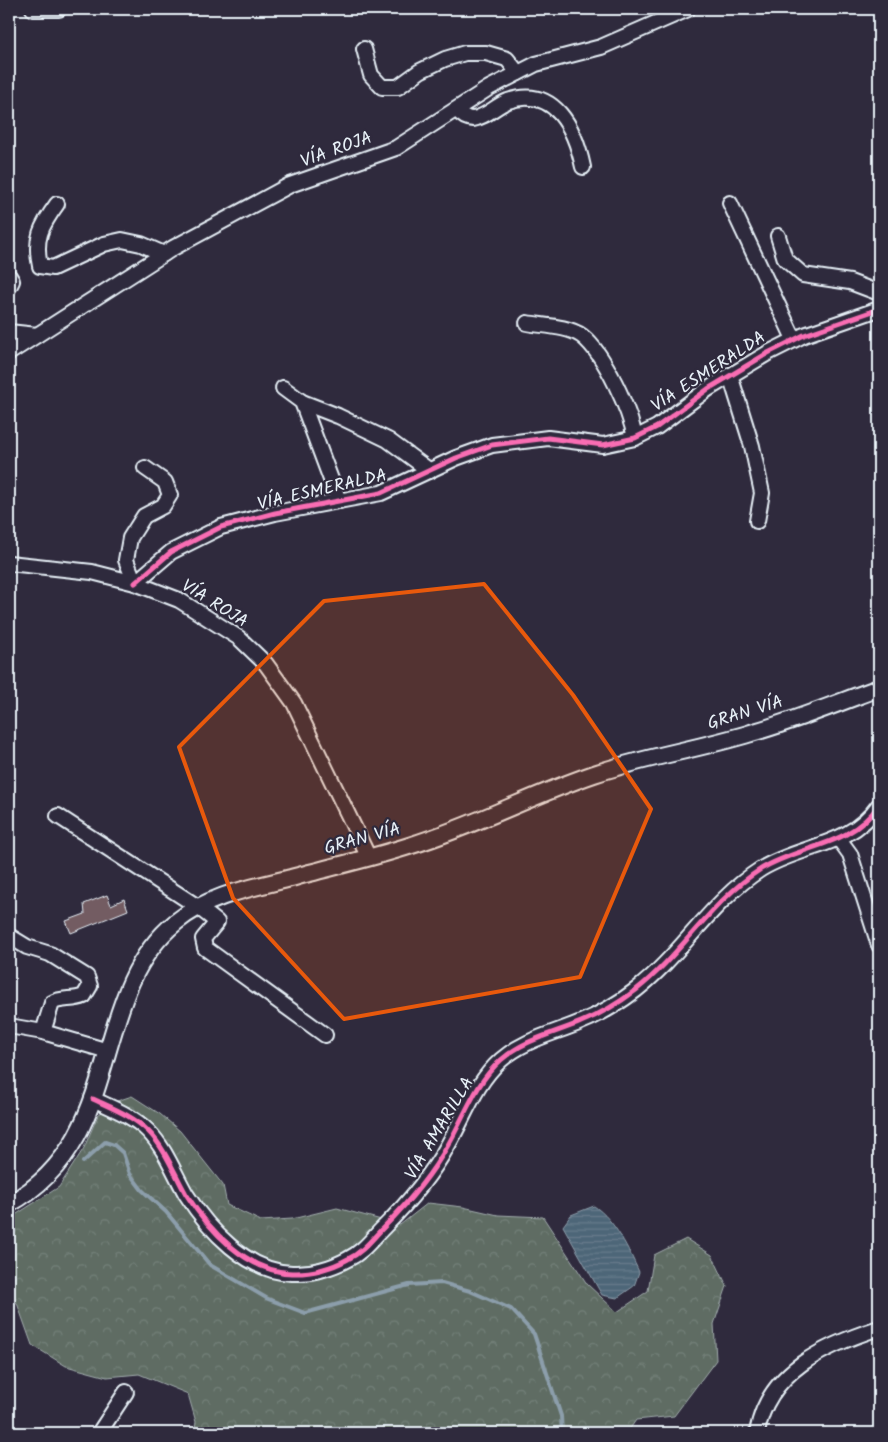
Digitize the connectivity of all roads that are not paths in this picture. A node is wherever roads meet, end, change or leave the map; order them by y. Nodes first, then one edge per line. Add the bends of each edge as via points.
1 (33, 9) edge
2 (59, 9) edge
3 (688, 9) edge
4 (364, 49) dead end
5 (518, 73) junction
6 (457, 110) junction
7 (583, 167) dead end
8 (730, 203) dead end
9 (57, 204) dead end
10 (778, 236) dead end
11 (164, 254) junction
12 (9, 276) edge
13 (9, 287) edge
14 (879, 293) edge
15 (879, 309) edge
16 (527, 323) dead end
17 (9, 332) edge
18 (37, 335) junction
19 (794, 339) junction
20 (9, 352) edge
21 (730, 375) junction
22 (283, 388) dead end
23 (302, 402) junction
24 (635, 438) junction
25 (145, 468) dead end
26 (430, 471) junction
27 (339, 501) junction
28 (757, 521) dead end
29 (9, 563) edge
30 (135, 583) junction
31 (879, 688) edge
32 (879, 805) edge
33 (58, 816) dead end
34 (839, 839) junction
35 (369, 858) junction
36 (198, 907) junction
37 (9, 936) edge
38 (879, 945) edge
39 (9, 1026) edge
40 (44, 1032) junction
41 (325, 1035) dead end
42 (108, 1051) junction
43 (93, 1099) junction
44 (9, 1204) edge
45 (879, 1328) edge
46 (126, 1392) dead end
47 (99, 1433) edge
48 (757, 1433) edge

1 - 2 street
3 - 5 street, VÍA ROJA via 601,47 536,64
4 - 5 street via 372,74 382,87 398,87 437,63 465,53 486,53 507,59
5 - 6 street, VÍA ROJA
6 - 7 street via 462,116 472,119 485,116 507,102 533,97 566,118 578,142
6 - 11 street, VÍA ROJA via 396,148 290,185
8 - 19 street
9 - 11 street via 41,226 37,253 40,266 53,268 104,244 122,240
10 - 14 street via 784,259 804,276 850,282
11 - 18 street, VÍA ROJA
12 - 13 street via 12,281
15 - 19 street, VÍA ESMERALDA
16 - 24 street via 562,328 582,336 596,352 615,385 631,417
17 - 18 street
18 - 20 street, VÍA ROJA
19 - 21 street, VÍA ESMERALDA
21 - 24 street, VÍA ESMERALDA via 657,427
21 - 28 street via 752,446 762,493
22 - 23 street
23 - 26 street via 388,440
23 - 27 street
24 - 26 street, VÍA ESMERALDA via 603,445 548,438 511,441 474,451
25 - 30 street via 165,482 170,495 163,506 144,516 130,538 126,560
26 - 27 street, VÍA ESMERALDA via 381,493
27 - 30 street, VÍA ESMERALDA via 275,513 212,531 171,552
29 - 30 street, VÍA ROJA via 92,572
30 - 35 street, VÍA ROJA via 179,600 220,624 266,664 294,703
31 - 35 main road, GRAN VÍA via 753,733 595,774 467,825
32 - 34 street, VÍA AMARILLA via 860,826
33 - 36 street
34 - 38 street via 850,854
34 - 43 street, VÍA AMARILLA via 791,854 763,868 723,900 635,990 583,1021 534,1039 500,1061 481,1083 448,1146 412,1198 364,1250 328,1268 291,1273 253,1262 234,1249 200,1213 148,1131 132,1118
35 - 36 main road, GRAN VÍA via 235,892
36 - 41 street via 217,922 203,939 205,948
36 - 42 main road, GRAN VÍA via 172,924 151,947 129,988
37 - 40 street via 27,947 50,954 87,977 90,986 84,996 76,1000 58,999 52,1003
39 - 40 street
40 - 42 street
42 - 43 main road, GRAN VÍA
43 - 44 main road, GRAN VÍA via 80,1131 64,1157 42,1181
45 - 48 street via 817,1353 796,1367 772,1394
46 - 47 street

